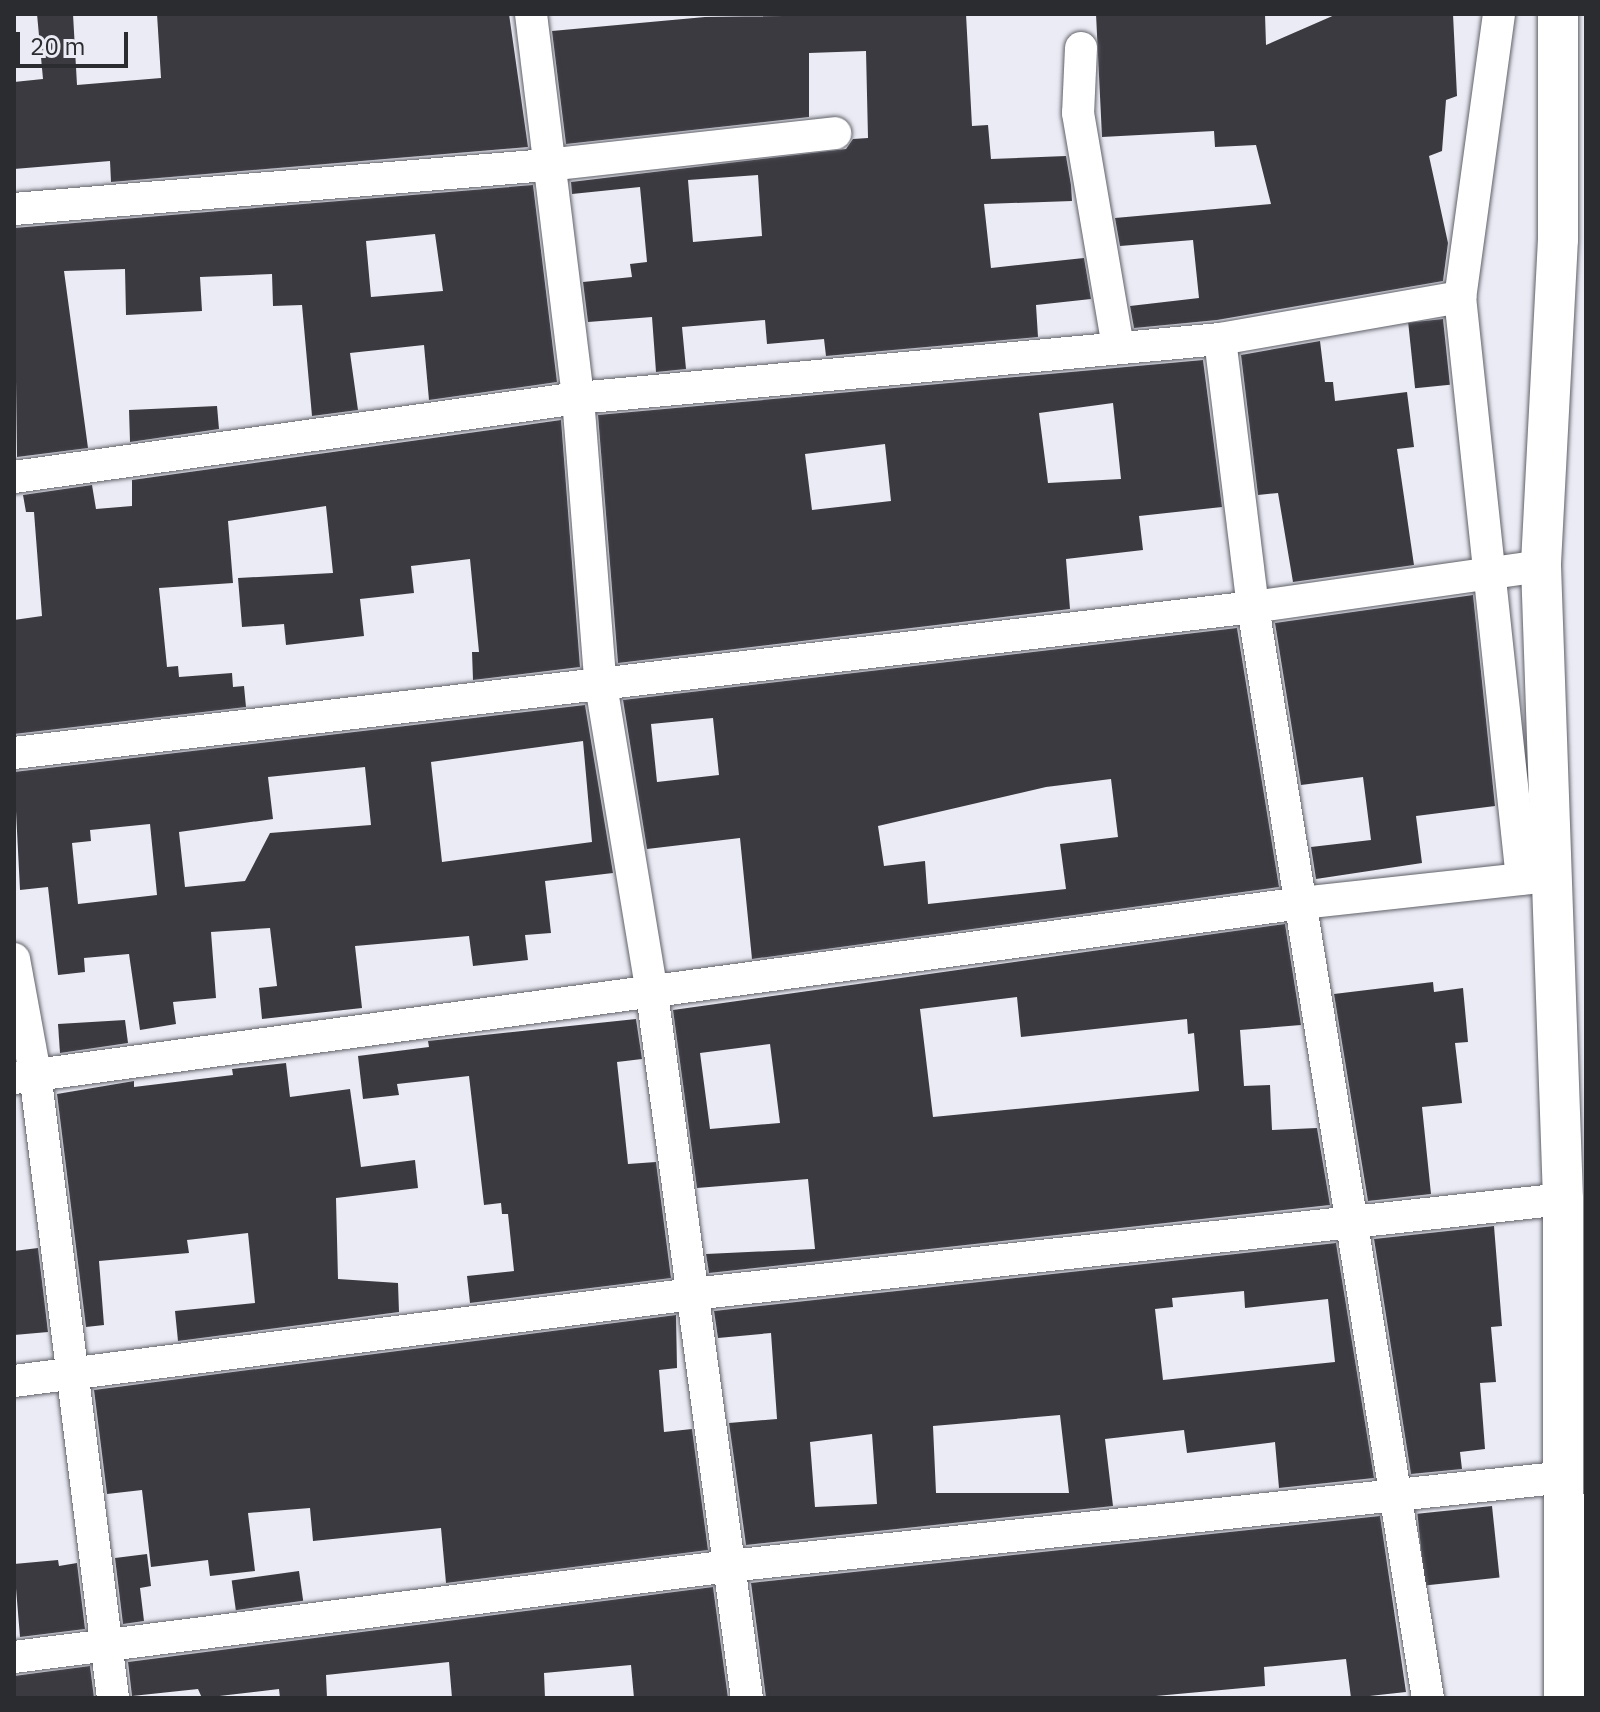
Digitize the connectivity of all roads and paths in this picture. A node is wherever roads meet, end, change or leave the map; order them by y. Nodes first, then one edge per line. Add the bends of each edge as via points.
1 (531, 14) edge
2 (1499, 14) edge
3 (1558, 14) edge
4 (1081, 48) dead end
5 (835, 133) dead end
6 (547, 165) junction
7 (14, 209) edge
8 (1460, 297) junction
9 (1220, 339) junction
10 (1118, 346) junction
11 (578, 398) junction
12 (14, 477) edge
13 (1541, 566) junction
14 (1487, 576) junction
15 (1253, 607) junction
16 (600, 679) junction
17 (14, 753) edge
18 (1536, 877) junction
19 (1301, 903) junction
20 (14, 959) edge
21 (652, 993) junction
22 (24, 1076) edge
23 (1563, 1199) junction
24 (1349, 1222) junction
25 (692, 1294) junction
26 (68, 1374) junction
27 (14, 1381) edge
28 (1566, 1477) junction
29 (1395, 1495) junction
30 (729, 1566) junction
31 (106, 1645) junction
32 (14, 1657) edge
33 (113, 1698) edge
34 (747, 1698) edge
35 (1428, 1698) edge
36 (1564, 1698) edge

1 - 6 street
2 - 8 street
3 - 13 street via 1558,239
4 - 10 street via 1078,113
5 - 6 street
6 - 7 street
6 - 11 street
8 - 9 street
8 - 14 street
9 - 10 street
9 - 15 street
10 - 11 street
11 - 12 street
11 - 16 street
13 - 14 street
13 - 18 street
14 - 15 street
14 - 18 street
15 - 16 street
15 - 19 street
16 - 17 street
16 - 21 street
18 - 19 street
18 - 23 street
19 - 21 street
19 - 24 street
20 - 22 street
21 - 22 street
21 - 25 street
22 - 26 street
23 - 24 street
23 - 28 street
24 - 25 street
24 - 29 street
25 - 26 street
25 - 30 street
26 - 27 street
26 - 31 street
28 - 29 street
28 - 36 street
29 - 30 street
29 - 35 street
30 - 31 street
30 - 34 street
31 - 32 street
31 - 33 street

